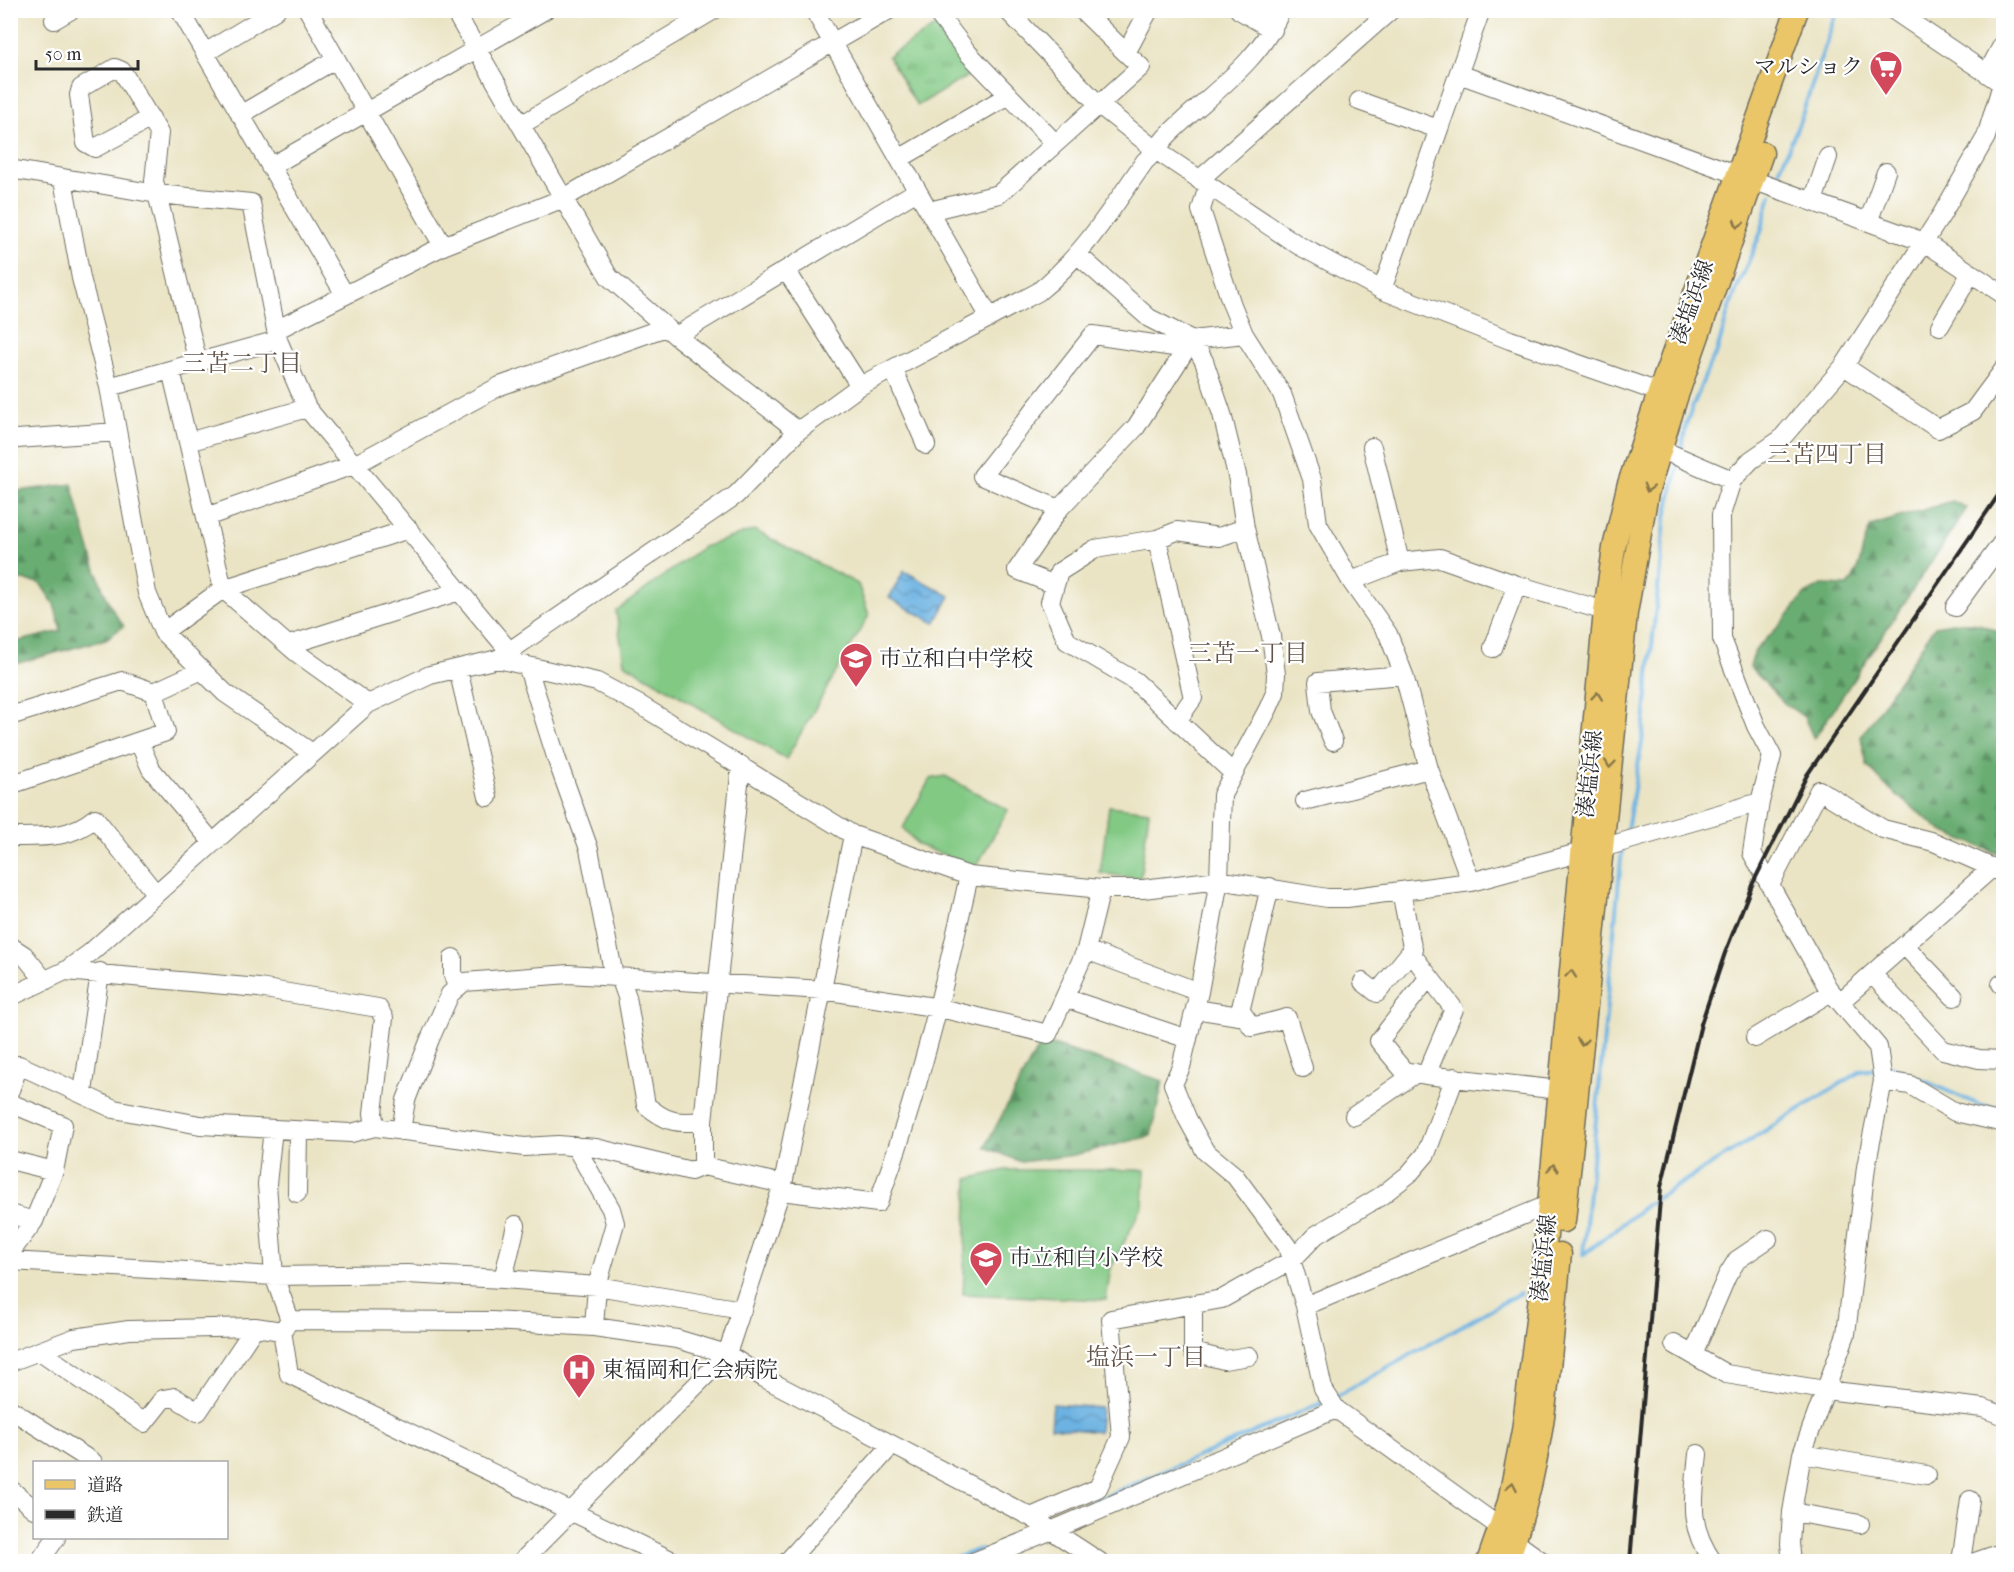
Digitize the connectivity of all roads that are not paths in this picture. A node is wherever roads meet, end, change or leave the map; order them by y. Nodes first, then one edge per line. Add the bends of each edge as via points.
1 (71, 10) edge
2 (180, 10) edge
3 (276, 10) edge
4 (308, 10) edge
5 (454, 10) edge
6 (545, 10) edge
7 (714, 10) edge
8 (814, 10) edge
9 (889, 10) edge
10 (935, 10) edge
11 (1007, 10) edge
12 (1082, 10) edge
13 (1149, 10) edge
14 (1239, 10) edge
15 (1281, 10) edge
16 (1391, 10) edge
17 (1481, 10) edge
18 (1797, 10) edge
19 (1813, 10) edge
20 (1893, 10) edge
21 (54, 20) dead end
22 (1273, 30) junction
23 (2004, 42) edge
24 (834, 44) junction
25 (477, 50) junction
26 (205, 53) junction
27 (1126, 53) junction
28 (336, 59) junction
29 (1459, 74) junction
30 (2003, 85) edge
31 (1009, 95) junction
32 (1359, 101) dead end
33 (1098, 104) junction
34 (367, 112) junction
35 (240, 115) junction
36 (151, 118) junction
37 (521, 125) junction
38 (1438, 129) junction
39 (1055, 143) junction
40 (1157, 151) junction
41 (1828, 157) dead end
42 (899, 159) junction
43 (270, 167) junction
44 (10, 169) edge
45 (1886, 172) dead end
46 (1745, 177) junction
47 (63, 180) junction
48 (1204, 183) junction
49 (917, 191) junction
50 (157, 194) junction
51 (564, 198) junction
52 (1813, 201) junction
53 (929, 211) junction
54 (1869, 220) junction
55 (1924, 243) junction
56 (443, 246) junction
57 (1078, 255) junction
58 (786, 270) junction
59 (1971, 273) junction
60 (1382, 290) junction
61 (345, 295) junction
62 (2004, 295) edge
63 (989, 316) junction
64 (1940, 326) dead end
65 (671, 332) junction
66 (1244, 334) junction
67 (277, 335) junction
68 (1190, 345) junction
69 (198, 363) junction
70 (1844, 366) junction
71 (893, 369) junction
72 (2004, 369) edge
73 (171, 370) junction
74 (860, 386) junction
75 (109, 387) junction
76 (1668, 396) junction
77 (307, 408) junction
78 (798, 431) junction
79 (117, 432) junction
80 (17, 439) dead end
81 (188, 442) junction
82 (926, 445) dead end
83 (1372, 447) dead end
84 (1660, 449) junction
85 (356, 464) junction
86 (1732, 480) junction
87 (1059, 510) junction
88 (206, 517) junction
89 (1245, 528) junction
90 (409, 529) junction
91 (1158, 539) junction
92 (2004, 540) edge
93 (1400, 562) junction
94 (1351, 580) junction
95 (1055, 585) junction
96 (1517, 585) junction
97 (223, 589) junction
98 (460, 591) junction
99 (1955, 607) dead end
100 (1605, 611) junction
101 (163, 632) junction
102 (289, 645) junction
103 (1493, 648) dead end
104 (504, 656) junction
105 (528, 668) junction
106 (458, 669) junction
107 (202, 670) junction
108 (1404, 675) junction
109 (154, 692) junction
110 (368, 704) junction
111 (10, 716) edge
112 (1177, 721) junction
113 (1333, 741) dead end
114 (139, 742) junction
115 (312, 753) junction
116 (741, 765) junction
117 (1429, 769) junction
118 (1233, 773) junction
119 (10, 785) edge
120 (488, 797) dead end
121 (1305, 801) dead end
122 (1760, 802) junction
123 (853, 835) junction
124 (16, 837) dead end
125 (213, 843) junction
126 (1592, 850) junction
127 (1998, 870) edge
128 (969, 876) junction
129 (1219, 880) junction
130 (1471, 882) junction
131 (1770, 885) junction
132 (1270, 887) junction
133 (1101, 889) junction
134 (1401, 891) junction
135 (156, 894) junction
136 (10, 946) edge
137 (1905, 946) junction
138 (1413, 949) junction
139 (1086, 950) junction
140 (453, 958) dead end
141 (65, 970) junction
142 (100, 972) junction
143 (1872, 974) junction
144 (614, 976) junction
145 (1430, 977) junction
146 (45, 981) junction
147 (716, 982) junction
148 (1363, 982) dead end
149 (457, 988) junction
150 (823, 990) junction
151 (10, 997) edge
152 (1836, 997) junction
153 (1954, 997) dead end
154 (1065, 998) junction
155 (1197, 1000) junction
156 (940, 1008) junction
157 (1240, 1010) junction
158 (1755, 1038) dead end
159 (1188, 1039) junction
160 (2003, 1060) edge
161 (1303, 1068) dead end
162 (1421, 1074) junction
163 (1455, 1077) junction
164 (1883, 1081) junction
165 (10, 1090) edge
166 (1560, 1090) junction
167 (83, 1092) junction
168 (10, 1103) edge
169 (1354, 1116) dead end
170 (703, 1121) junction
171 (2004, 1123) edge
172 (375, 1127) junction
173 (273, 1129) junction
174 (298, 1131) junction
175 (401, 1131) junction
176 (575, 1146) junction
177 (10, 1160) edge
178 (703, 1166) junction
179 (54, 1170) junction
180 (782, 1188) junction
181 (297, 1193) dead end
182 (1550, 1204) junction
183 (10, 1214) edge
184 (34, 1221) junction
185 (516, 1225) dead end
186 (1768, 1239) dead end
187 (13, 1260) edge
188 (1292, 1260) junction
189 (274, 1276) junction
190 (503, 1279) junction
191 (597, 1286) junction
192 (1193, 1304) junction
193 (1305, 1306) junction
194 (742, 1310) junction
195 (286, 1326) junction
196 (255, 1327) junction
197 (594, 1327) junction
198 (1674, 1344) dead end
199 (40, 1351) junction
200 (727, 1354) junction
201 (1693, 1355) junction
202 (1249, 1356) dead end
203 (10, 1362) edge
204 (1825, 1390) junction
205 (10, 1409) edge
206 (1336, 1409) junction
207 (2004, 1416) edge
208 (892, 1445) junction
209 (1698, 1454) dead end
210 (1802, 1454) junction
211 (91, 1461) edge
212 (1927, 1475) dead end
213 (10, 1489) edge
214 (1970, 1500) dead end
215 (33, 1508) edge
216 (572, 1510) junction
217 (1792, 1512) junction
218 (1031, 1517) junction
219 (1860, 1524) dead end
220 (1051, 1530) junction
221 (55, 1539) edge
222 (1508, 1544) edge
223 (2004, 1552) edge
224 (666, 1560) edge
225 (39, 1562) edge
226 (521, 1562) edge
227 (787, 1562) edge
228 (973, 1562) edge
229 (1100, 1562) edge
230 (1488, 1562) edge
231 (1543, 1562) edge
232 (1713, 1562) edge
233 (1792, 1562) edge
234 (1961, 1562) edge
235 (1975, 1562) edge

1 - 21 street
2 - 26 street
3 - 26 street
4 - 28 street
5 - 25 street
6 - 25 street
7 - 37 street
8 - 24 street
9 - 24 street
10 - 31 street
11 - 33 street
12 - 27 street
13 - 27 street
14 - 22 street
15 - 22 street
16 - 48 street
17 - 29 street
18 - 46 main road, 湊塩浜線
19 - 46 main road, 湊塩浜線
20 - 30 street
22 - 40 street via 1239,70 1168,135
23 - 30 street via 1991,66
24 - 42 street
24 - 51 street
25 - 34 street
25 - 37 street
26 - 35 street
27 - 33 street via 1141,68
28 - 34 street
28 - 35 street
29 - 38 street
29 - 46 street
30 - 55 street via 1986,137
31 - 39 street
31 - 42 street
32 - 38 street
33 - 39 street
33 - 40 street
34 - 43 street
34 - 56 street
35 - 43 street
36 - 36 street via 122,71 115,68 81,88 86,143 95,148
36 - 50 street via 159,133 154,181
37 - 51 street
38 - 60 street
39 - 53 street via 999,194
40 - 48 street
40 - 57 street via 1144,161
41 - 52 street
42 - 49 street
43 - 61 street
44 - 47 street
45 - 54 street
46 - 52 street
46 - 76 main road, 湊塩浜線
47 - 50 street
47 - 75 street via 81,278
48 - 60 street via 1298,246
48 - 66 street via 1201,210
49 - 53 street
49 - 58 street
50 - 67 street via 251,203
50 - 69 street
51 - 56 street
51 - 65 street via 609,278
52 - 54 street
53 - 63 street
54 - 55 street
55 - 59 street
55 - 70 street
56 - 61 street
57 - 63 street via 1038,292
57 - 68 street via 1149,318
58 - 65 street
58 - 74 street
59 - 62 street
59 - 64 street
60 - 76 street
61 - 67 street
63 - 71 street
65 - 78 street
65 - 85 street via 500,386
66 - 68 street
66 - 94 street via 1282,394 1312,479 1318,524
67 - 69 street
67 - 77 street
68 - 87 street via 1136,427
68 - 87 street via 1093,334 982,476
68 - 89 street via 1204,361 1222,414
69 - 73 street
70 - 72 street via 1938,429 1973,411
70 - 86 street via 1780,440 1751,460
71 - 74 street
71 - 82 street
73 - 75 street
73 - 81 street
74 - 78 street
75 - 79 street
76 - 84 main road, 湊塩浜線
76 - 100 main road, 湊塩浜線 via 1628,487
77 - 81 street
77 - 85 street
78 - 104 street via 736,495
79 - 80 street
79 - 101 street via 147,593
81 - 88 street
83 - 93 street
84 - 86 street
84 -> 126 main road, 湊塩浜線 via 1632,565
85 - 88 street
85 - 90 street
86 - 122 street via 1721,515 1722,639 1772,756
87 - 95 street via 1017,570
88 - 97 street
89 - 91 street via 1219,537 1177,531
89 - 118 street via 1271,636 1275,693
90 - 97 street
90 - 98 street
91 - 95 street via 1095,549 1059,572
91 - 112 street via 1193,698
92 - 99 street
93 - 94 street
93 - 96 street via 1440,558
94 - 108 street via 1388,634
95 - 112 street via 1050,602 1067,641 1135,681
96 - 100 street
96 - 103 street
97 - 101 street
97 - 102 street
98 - 102 street
98 - 104 street
126 -> 100 main road, 湊塩浜線
101 - 107 street
102 - 110 street
104 - 105 street
104 - 106 street
105 - 116 street via 597,682
105 - 144 street via 589,849
106 - 110 street via 430,675
106 - 120 street
107 - 109 street
107 - 115 street via 225,693
108 - 113 street via 1318,682 1321,711
108 - 117 street
109 - 111 street via 122,681
109 - 114 street via 166,732
110 - 115 street
112 - 118 street
114 - 119 street
114 - 125 street via 152,769
115 - 125 street
116 - 123 street
116 - 147 street
117 - 121 street
117 - 130 street
118 - 129 street via 1222,795
122 - 126 street
122 - 131 street via 1752,853
123 - 128 street
123 - 150 street
124 - 135 street via 56,837 82,829 95,818
125 - 135 street
126 - 130 street
166 -> 126 main road, 湊塩浜線
126 -> 222 main road, 湊塩浜線 via 1549,1384 1533,1474
127 - 131 street via 1934,842 1883,829 1819,790
127 - 137 street
128 - 133 street
128 - 156 street
129 - 132 street
129 - 133 street via 1189,886
129 - 155 street
130 - 134 street
131 - 152 street
132 - 134 street via 1327,898
132 - 157 street
133 - 139 street
134 - 138 street
135 - 141 street
136 - 146 street via 24,955
137 - 143 street
137 - 153 street
138 - 145 street via 1414,957
138 - 148 street via 1377,993
139 - 154 street
139 - 155 street
140 - 149 street
141 - 142 street
141 - 146 street
142 - 167 street
142 - 172 street via 259,988 378,1008 384,1018 373,1113
143 - 152 street
143 - 160 street via 1943,1050
144 - 147 street
144 - 149 street via 568,974 464,982
144 - 170 street via 621,981 627,997 646,1105 664,1120
145 - 162 street via 1455,1009
145 - 162 street via 1379,1041 1404,1071
146 - 151 street
147 - 150 street
147 - 170 street
149 - 175 street via 450,994 422,1057 406,1100
150 - 156 street
150 - 180 street
152 - 158 street
152 - 164 street via 1878,1047
154 - 156 street via 1048,1034
154 - 159 street
155 - 157 street via 1239,1016
155 - 159 street
156 - 180 street via 906,1127 878,1203
157 - 161 street via 1252,1027 1287,1018
159 - 188 street via 1173,1083 1186,1118 1205,1151 1235,1176 1287,1246
162 - 163 street
162 - 169 street
163 - 166 street
163 - 188 street via 1426,1154 1409,1174 1381,1196 1316,1235
164 - 171 street via 1910,1085 1955,1112
164 - 204 street via 1866,1167 1846,1334
165 - 167 street via 19,1065
182 -> 166 main road, 湊塩浜線
167 - 173 street via 114,1109 200,1125
168 - 179 street via 63,1125
170 - 178 street
172 - 174 street via 351,1133
172 - 175 street
173 - 174 street
173 - 189 street via 267,1184
174 - 181 street
175 - 176 street via 524,1147
176 - 178 street via 691,1171
176 - 191 street via 615,1223
177 - 179 street
178 - 180 street
179 - 184 street
180 - 194 street
182 - 193 street
222 -> 182 main road, 湊塩浜線
183 - 184 street
184 - 187 street
185 - 190 street
186 - 201 street via 1737,1260 1726,1276
187 - 189 street
188 - 192 street via 1222,1299
188 - 193 street
189 - 190 street via 407,1274
189 - 195 street
190 - 191 street
191 - 194 street
191 - 197 street
192 - 202 street via 1193,1353 1224,1360
192 - 218 street via 1111,1319 1121,1437 1098,1488
193 - 206 street via 1323,1389
194 - 200 street
195 - 196 street
195 - 197 street via 492,1321
195 - 216 street via 289,1374
196 - 199 street via 129,1330 74,1338
196 - 199 street via 198,1412 174,1397 163,1399 144,1423
197 - 200 street via 677,1339
198 - 201 street
199 - 203 street
200 - 208 street via 764,1378
200 - 216 street
201 - 204 street via 1726,1374
204 - 207 street via 1983,1408
204 - 210 street
205 - 211 street
206 - 220 street
206 - 222 street
208 - 218 street
208 - 227 street
209 - 232 street via 1692,1517
210 - 212 street
210 - 217 street
213 - 215 street
214 - 234 street
216 - 224 street
216 - 226 street
217 - 219 street
217 - 233 street
218 - 220 street
220 - 228 street
220 - 229 street
221 - 225 street
222 - 230 main road, 湊塩浜線
222 - 231 street
223 - 235 street

